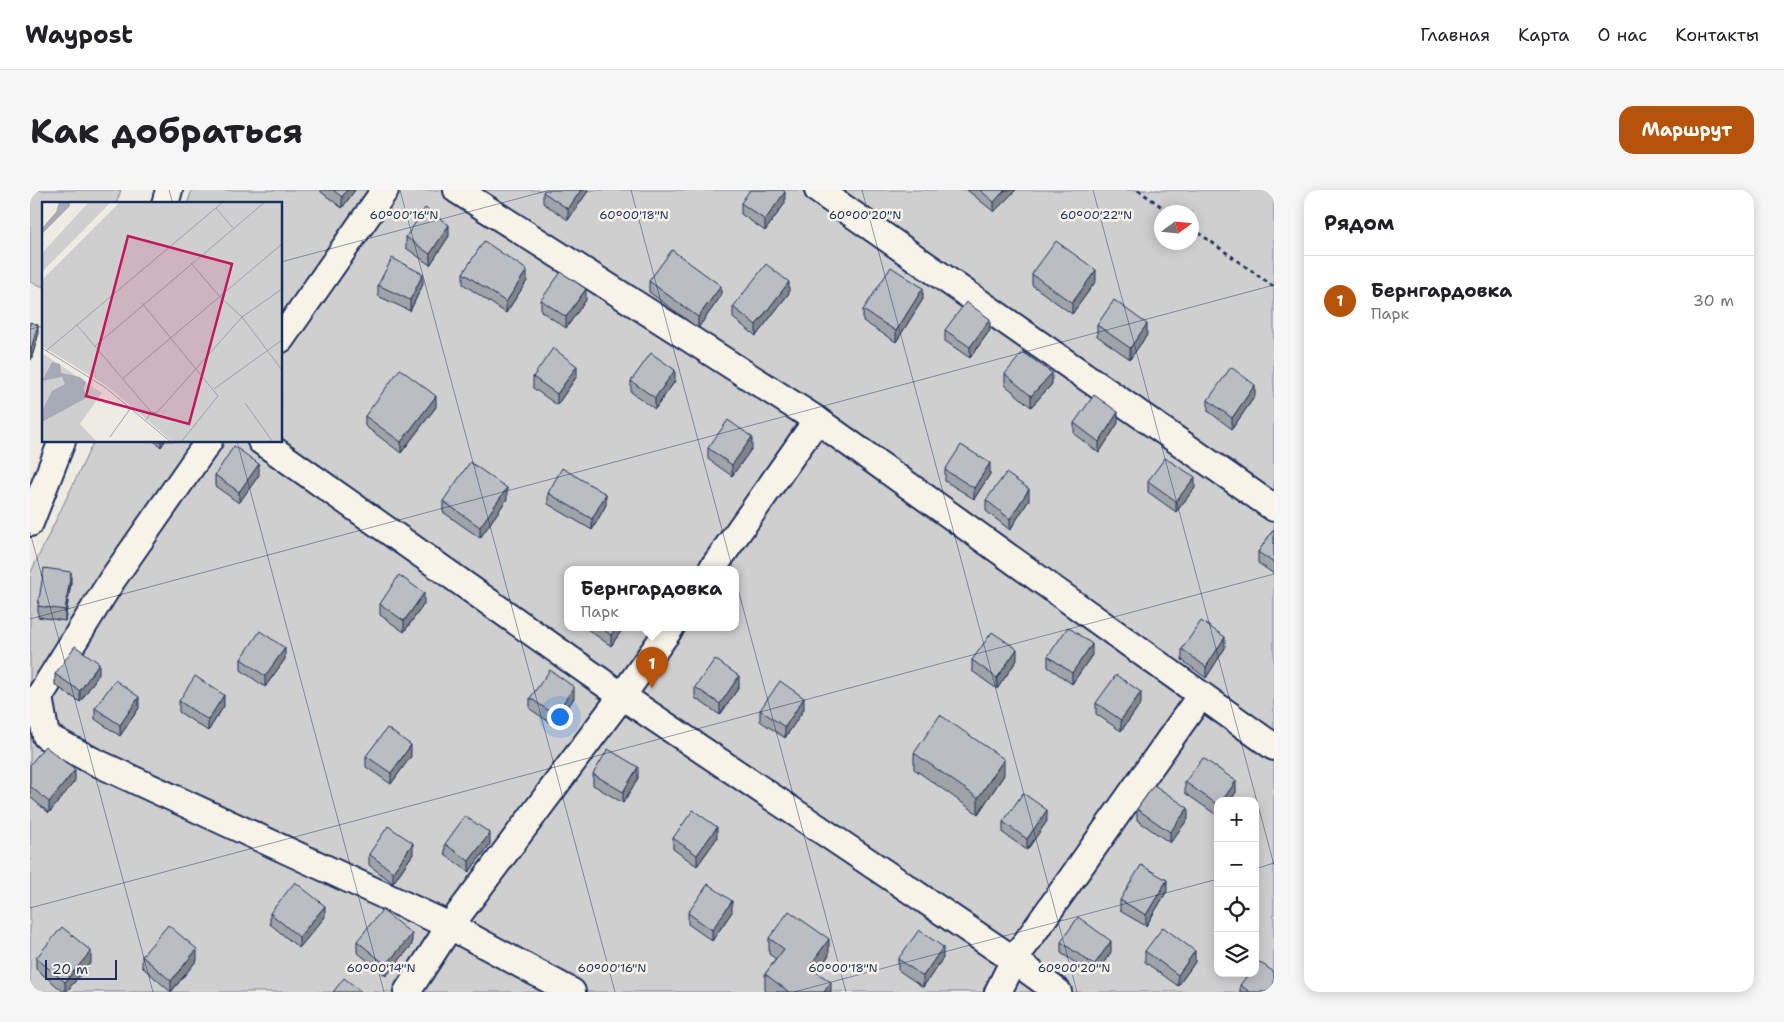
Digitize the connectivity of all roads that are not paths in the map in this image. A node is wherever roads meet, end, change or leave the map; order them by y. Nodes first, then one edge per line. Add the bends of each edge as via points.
1 (386, 190) edge
2 (457, 190) edge
3 (818, 190) edge
4 (282, 338) edge
5 (817, 420) junction
6 (62, 442) edge
7 (208, 442) edge
8 (262, 442) edge
9 (1274, 508) edge
10 (30, 523) edge
11 (714, 566) edge
12 (668, 631) edge
13 (35, 695) edge
14 (1201, 695) junction
15 (622, 696) junction
16 (1274, 746) edge
17 (450, 926) junction
18 (1014, 960) junction
19 (407, 992) edge
20 (572, 992) edge
21 (998, 992) edge
22 (1058, 992) edge

1 - 4 street
2 - 5 street
3 - 9 street
5 - 11 street
5 - 14 street
6 - 10 street
7 - 13 street
8 - 15 street
12 - 15 street
13 - 17 street via 46,736 91,760
14 - 16 street
14 - 18 street
15 - 17 street
15 - 18 street
17 - 19 street
17 - 20 street
18 - 21 street
18 - 22 street

